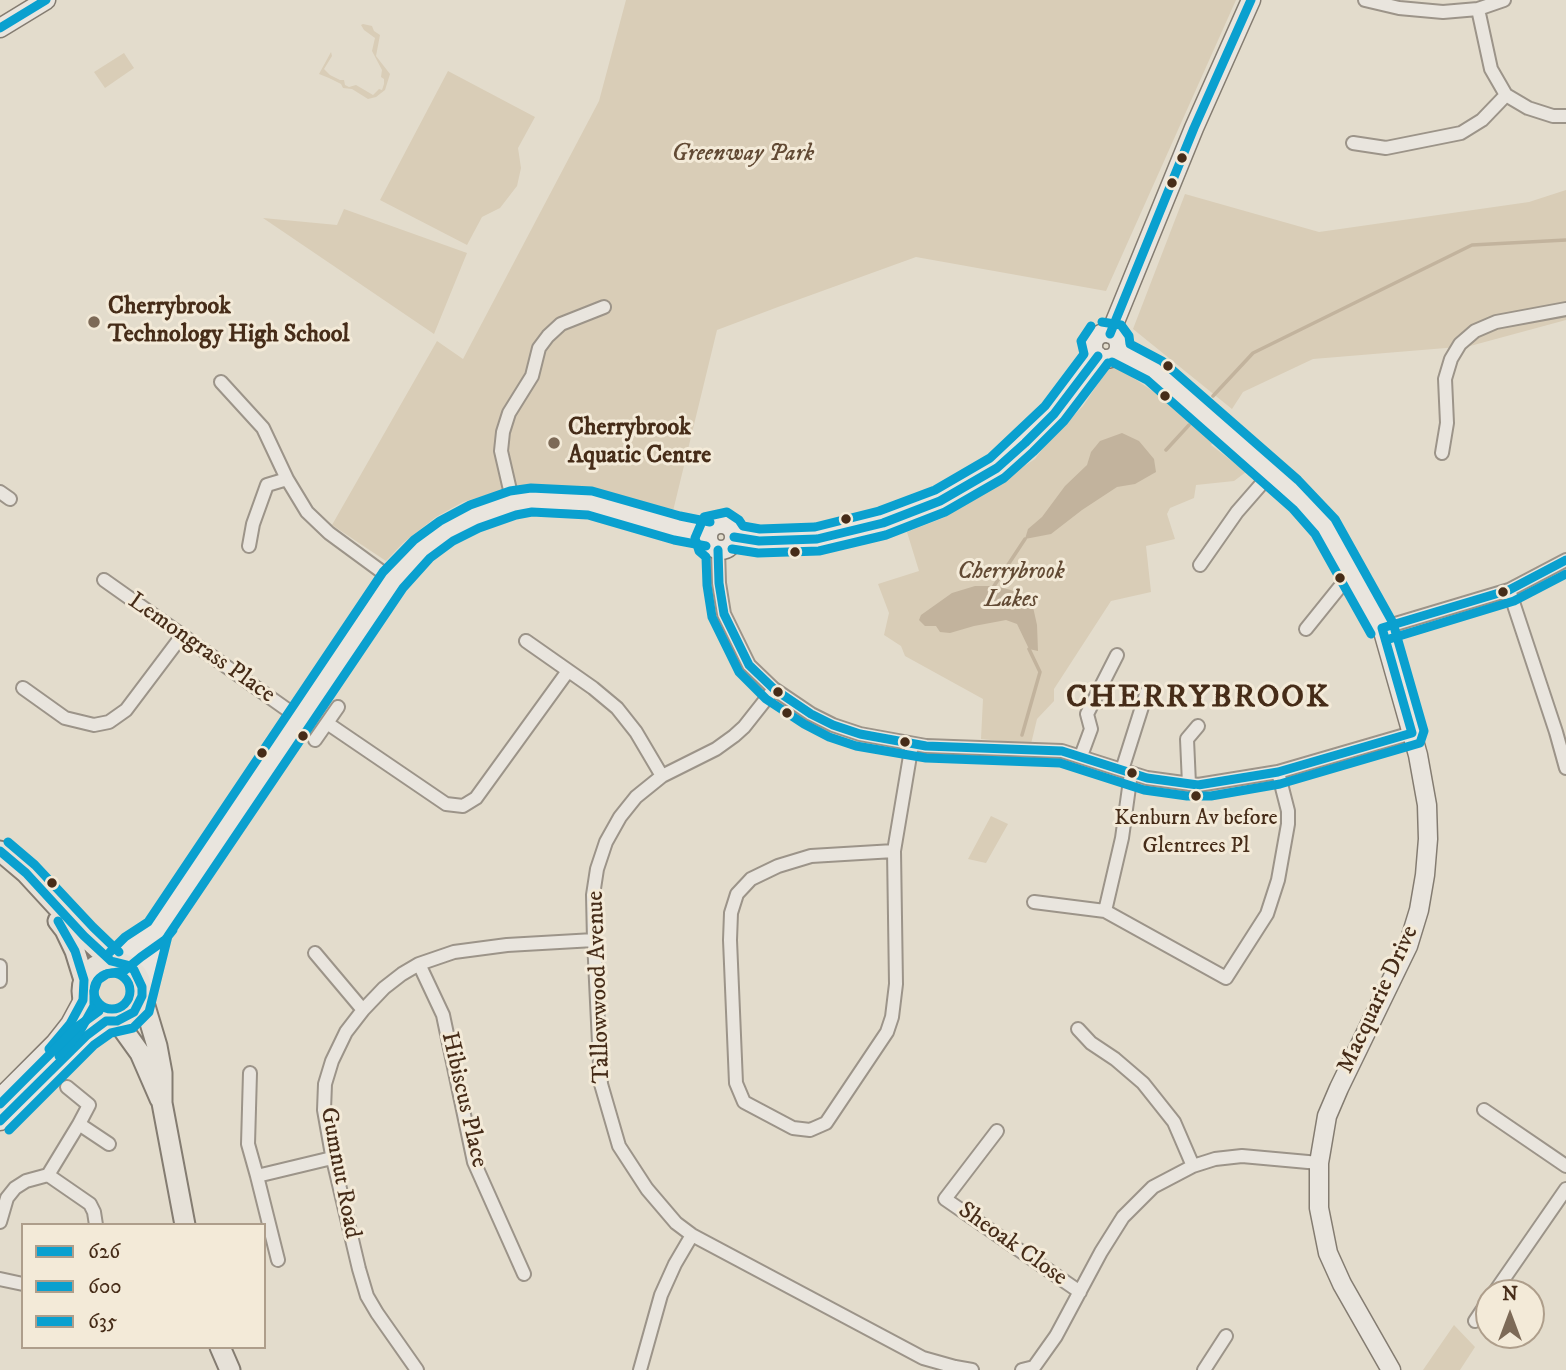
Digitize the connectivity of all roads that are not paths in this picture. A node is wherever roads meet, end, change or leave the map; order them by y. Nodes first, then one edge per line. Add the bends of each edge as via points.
1 (46, 0) edge
2 (1251, 0) edge
3 (1365, 0) edge
4 (1504, 0) edge
5 (1478, 9) junction
6 (0, 28) edge
7 (1506, 95) junction
8 (1566, 116) edge
9 (1353, 143) dead end
10 (604, 307) dead end
11 (1566, 309) edge
12 (1110, 334) junction
13 (1118, 351) junction
14 (1098, 356) junction
15 (221, 382) dead end
16 (1442, 453) dead end
17 (1271, 473) junction
18 (287, 479) junction
19 (513, 503) junction
20 (708, 534) junction
21 (734, 537) junction
22 (249, 546) dead end
23 (718, 550) junction
24 (1566, 560) edge
25 (1200, 565) dead end
26 (104, 580) dead end
27 (393, 580) junction
28 (1355, 580) junction
29 (1509, 590) junction
30 (1382, 628) junction
31 (1306, 629) dead end
32 (181, 637) junction
33 (526, 641) dead end
34 (1116, 655) dead end
35 (568, 671) junction
36 (23, 688) dead end
37 (774, 689) junction
38 (1147, 691) dead end
39 (338, 707) dead end
40 (299, 718) junction
41 (327, 723) junction
42 (1198, 726) dead end
43 (1561, 730) edge
44 (1412, 733) junction
45 (315, 740) dead end
46 (912, 744) junction
47 (1081, 756) junction
48 (1566, 768) edge
49 (1127, 772) junction
50 (1278, 772) junction
51 (662, 776) junction
52 (1189, 784) junction
53 (0, 851) edge
54 (894, 851) junction
55 (0, 864) edge
56 (1034, 902) dead end
57 (1105, 911) junction
58 (158, 930) junction
59 (594, 940) junction
60 (315, 953) dead end
61 (115, 961) junction
62 (419, 964) junction
63 (0, 966) edge
64 (84, 980) junction
65 (0, 981) edge
66 (142, 992) junction
67 (83, 1000) junction
68 (363, 1010) junction
69 (112, 1021) junction
70 (1078, 1028) dead end
71 (250, 1073) dead end
72 (67, 1087) dead end
73 (0, 1098) edge
74 (162, 1103) junction
75 (1484, 1110) dead end
76 (0, 1121) edge
77 (79, 1124) junction
78 (997, 1131) dead end
79 (109, 1144) dead end
80 (332, 1158) junction
81 (1318, 1163) junction
82 (1193, 1166) junction
83 (1566, 1166) edge
84 (48, 1175) junction
85 (257, 1176) junction
86 (1566, 1189) edge
87 (0, 1222) edge
88 (96, 1223) edge
89 (186, 1223) edge
90 (692, 1235) junction
91 (278, 1260) dead end
92 (524, 1275) dead end
93 (0, 1279) edge
94 (1504, 1279) edge
95 (21, 1284) edge
96 (1080, 1292) junction
97 (1226, 1336) dead end
98 (221, 1349) edge
99 (230, 1370) edge
100 (417, 1370) edge
101 (640, 1370) edge
102 (972, 1370) edge
103 (1022, 1370) edge
104 (1204, 1370) edge
105 (1391, 1370) edge

1 - 6 main road
2 - 12 main road
3 - 5 street via 1421,11
4 - 5 street
5 - 7 street via 1491,69
7 - 8 street via 1528,108
7 - 9 street via 1482,120 1461,133 1386,148
10 - 19 street via 561,324 539,348 532,376 503,432 501,451
11 - 16 street via 1496,322 1460,344 1445,379 1447,422
12 - 13 main road via 1118,342
12 - 14 main road via 1095,340
13 - 14 main road via 1111,358
13 - 17 main road, Macquarie Drive via 1154,370
14 - 21 main road via 1054,414 1025,443 997,468 940,501 883,523 817,539
15 - 18 street via 263,428
17 - 25 street
17 - 28 main road, Macquarie Drive via 1325,527
18 - 22 street via 267,485
18 - 27 street via 307,512 329,533
19 - 20 main road via 582,502
19 - 27 main road via 447,531
20 - 21 main road via 720,523 729,526
20 - 23 main road via 709,544
21 - 23 main road via 729,547
23 - 37 street via 724,614 749,664
24 - 29 street
26 - 32 street, Lemongrass Place
27 - 40 main road
28 - 30 main road, Macquarie Drive
28 - 31 street via 1339,588
29 - 30 street
29 - 43 street
30 - 44 main road, Macquarie Drive
32 - 36 street via 126,710 109,722 94,725 65,718
32 - 40 street, Lemongrass Place
33 - 35 street
34 - 47 street via 1087,713 1091,729
35 - 41 street via 477,798 463,807 446,804
35 - 51 street via 617,708
37 - 46 street via 834,725
37 - 51 street, Tallowwood Avenue via 734,736
38 - 49 street
39 - 41 street
40 - 58 main road
41 - 45 street
42 - 52 street via 1187,739
43 - 48 street
44 - 50 street
44 - 81 main road, Macquarie Drive via 1427,805 1426,875 1419,910 1408,946 1339,1088
46 - 47 street via 1062,751
46 - 54 street
47 - 49 street
49 - 52 street
49 - 57 street via 1122,838
50 - 52 street
50 - 57 street via 1288,811 1278,880 1267,914 1226,978
51 - 59 street, Tallowwood Avenue via 636,797 606,842 593,895
53 - 61 main road
54 - 54 street via 896,984 887,1032 826,1123 810,1130 793,1128 744,1102 736,1083 730,940 737,894 751,879 811,856
55 - 64 main road via 65,930
56 - 57 street
58 - 61 main road
58 - 66 main road
59 - 62 street, Gumnut Road via 454,952
59 - 90 street, Tallowwood Avenue via 601,1084 619,1146 647,1189
60 - 68 street
61 - 64 main road via 95,966
61 - 66 main road via 134,970
62 - 68 street, Gumnut Road
62 - 92 street, Hibiscus Place via 443,1015 474,1162
63 - 65 street
64 - 67 main road
66 - 69 main road via 134,1012
66 - 74 main road via 159,1055
67 - 69 main road via 92,1013
67 - 73 main road via 55,1043
68 - 80 street, Gumnut Road via 346,1032 325,1084
69 - 74 main road via 140,1053
69 - 76 main road via 86,1037
70 - 82 street via 1143,1083 1174,1122
71 - 85 street via 248,1136
72 - 77 street via 89,1105
74 - 89 main road
75 - 83 street
77 - 79 street
77 - 84 street
78 - 96 street, Sheoak Close via 946,1199
80 - 85 street
80 - 100 street, Gumnut Road via 368,1296
81 - 82 street via 1242,1156
81 - 105 main road, Macquarie Drive via 1319,1208 1328,1253
82 - 96 street via 1153,1187 1123,1217
84 - 87 street via 15,1188
84 - 88 street via 90,1204
85 - 91 street
86 - 94 street
90 - 101 street via 661,1295
90 - 102 street, Tallowwood Avenue via 923,1358
93 - 95 street
96 - 103 street via 1034,1367
97 - 104 street
98 - 99 main road

